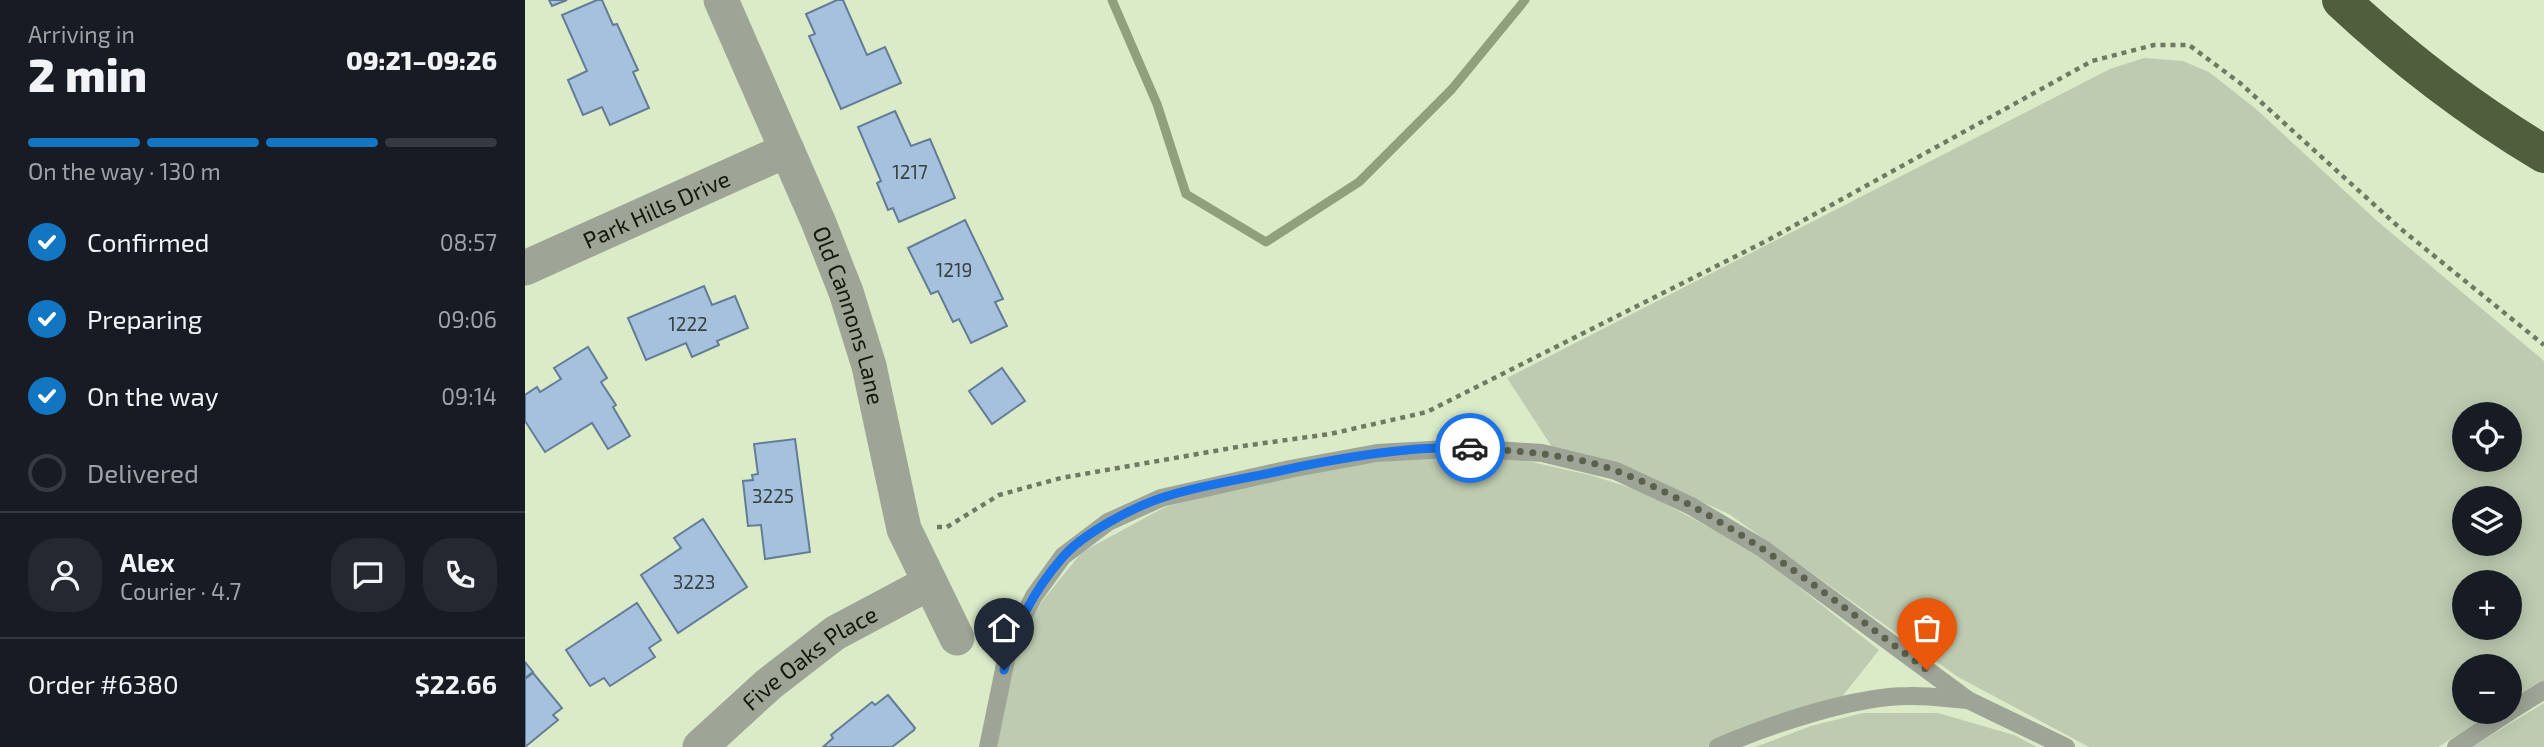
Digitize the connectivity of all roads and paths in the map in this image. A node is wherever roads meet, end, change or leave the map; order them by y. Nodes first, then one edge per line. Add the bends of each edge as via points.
1 (722, 0) edge
2 (2341, 0) edge
3 (787, 150) junction
4 (2544, 154) edge
5 (525, 268) edge
6 (2544, 345) edge
7 (904, 529) junction
8 (929, 583) junction
9 (957, 638) dead end
10 (2544, 690) edge
11 (1968, 700) junction
12 (2522, 704) edge
13 (2491, 724) edge
14 (699, 746) edge
15 (988, 747) edge
16 (1718, 747) edge
17 (2066, 747) edge
18 (2456, 747) edge

1 - 3 street, Old Cannons Lane
2 - 4 highway via 2470,106
3 - 5 street, Park Hills Drive
3 - 7 street, Old Cannons Lane via 846,292 869,366
6 - 7 path via 2401,229 2240,83 2189,46 2154,44 2092,61 1768,240 1427,412 1330,434 1061,478 999,495 947,527
7 - 8 street, Old Cannons Lane
8 - 9 street, Old Cannons Lane
8 - 14 street, Five Oaks Place via 835,633
10 - 12 lane
11 - 15 lane via 1762,548 1691,506 1616,471 1542,453 1465,448 1377,453 1290,469 1161,498 1108,522 1063,556 1034,596 1009,645
11 - 16 lane via 1909,696 1851,703
11 - 17 lane
13 - 18 lane

